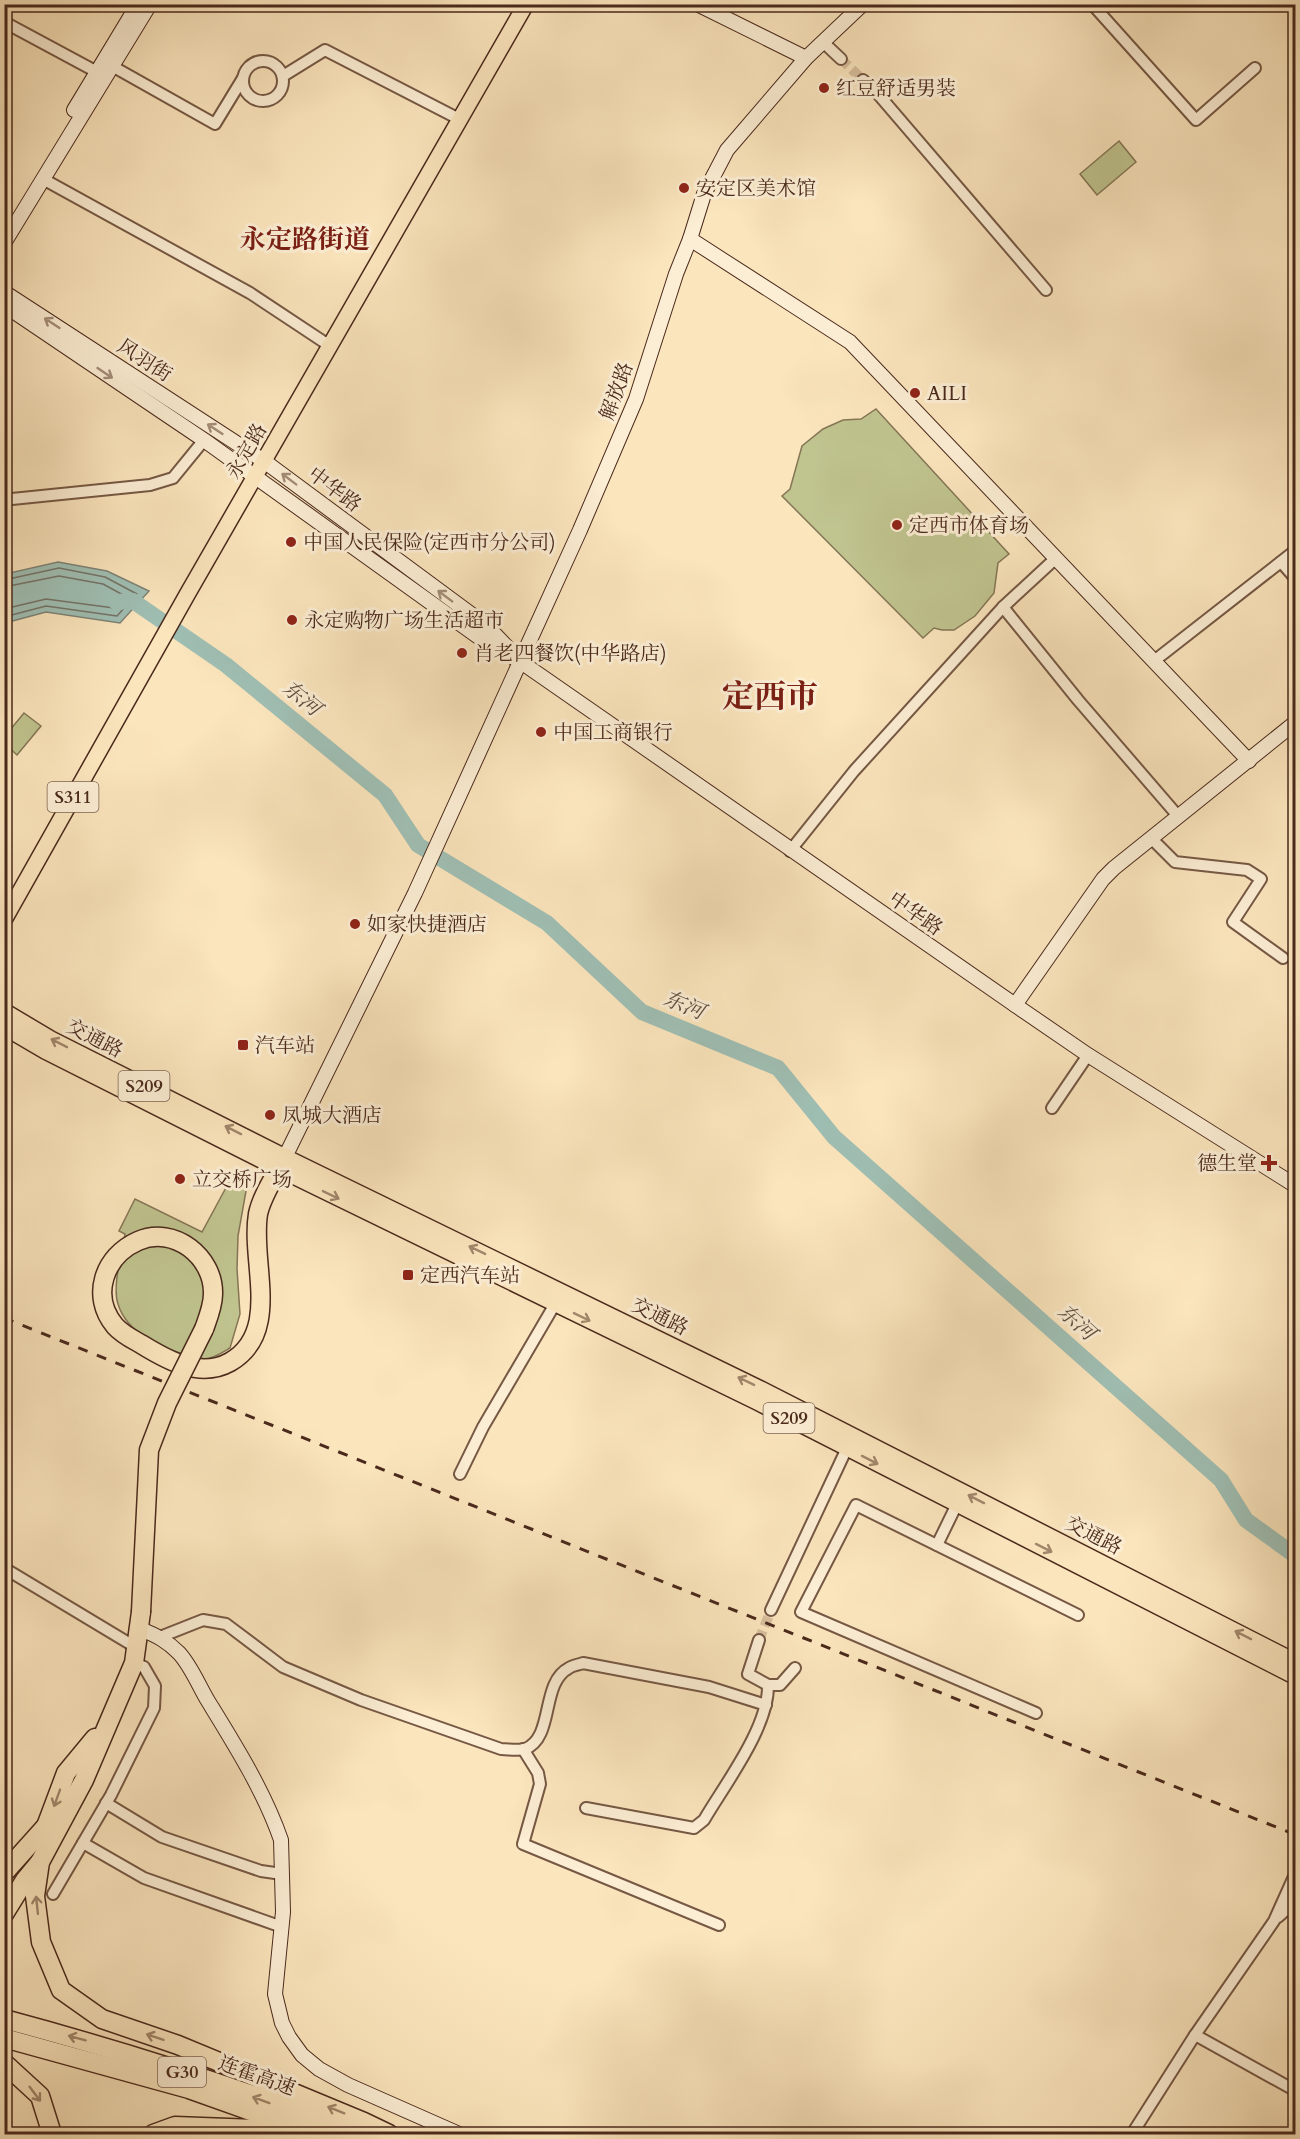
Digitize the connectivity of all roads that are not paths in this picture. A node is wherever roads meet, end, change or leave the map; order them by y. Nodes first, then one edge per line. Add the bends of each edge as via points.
1 (138, 4) edge
2 (150, 4) edge
3 (526, 4) edge
4 (697, 4) edge
5 (863, 4) edge
6 (1092, 4) edge
7 (4, 22) edge
8 (823, 42) junction
9 (807, 58) junction
10 (841, 59) tunnel mouth
11 (112, 66) junction
12 (1255, 68) dead end
13 (97, 72) junction
14 (283, 76) junction
15 (243, 78) junction
16 (863, 80) tunnel mouth
17 (461, 120) junction
18 (43, 179) junction
19 (4, 228) edge
20 (690, 239) junction
21 (4, 243) edge
22 (1046, 290) dead end
23 (4, 292) edge
24 (4, 305) edge
25 (330, 346) junction
26 (204, 440) junction
27 (264, 461) junction
28 (255, 477) junction
29 (12, 499) dead end
30 (1296, 550) edge
31 (1056, 558) junction
32 (1281, 562) junction
33 (1296, 579) edge
34 (1003, 607) junction
35 (520, 662) junction
36 (1154, 662) junction
37 (1296, 722) edge
38 (1248, 761) junction
39 (1178, 816) junction
40 (1151, 838) junction
41 (790, 850) junction
42 (4, 920) edge
43 (1283, 958) dead end
44 (1015, 1005) junction
45 (4, 1011) edge
46 (4, 1027) edge
47 (1088, 1055) junction
48 (1052, 1108) dead end
49 (282, 1163) junction
50 (1296, 1186) edge
51 (555, 1304) junction
52 (847, 1448) junction
53 (460, 1474) dead end
54 (957, 1504) junction
55 (937, 1545) junction
56 (4, 1568) edge
57 (771, 1610) tunnel mouth
58 (1078, 1615) dead end
59 (141, 1620) junction
60 (160, 1637) junction
61 (759, 1640) tunnel mouth
62 (136, 1655) junction
63 (1296, 1662) edge
64 (795, 1668) dead end
65 (1296, 1677) edge
66 (768, 1685) junction
67 (766, 1705) junction
68 (1036, 1713) dead end
69 (108, 1723) junction
70 (523, 1749) junction
71 (106, 1803) junction
72 (586, 1808) dead end
73 (48, 1824) junction
74 (83, 1843) junction
75 (40, 1862) junction
76 (1296, 1872) edge
77 (4, 1873) edge
78 (282, 1874) junction
79 (25, 1880) junction
80 (53, 1893) dead end
81 (1292, 1899) edge
82 (4, 1914) edge
83 (718, 1925) dead end
84 (282, 1927) junction
85 (4, 2019) edge
86 (1195, 2035) junction
87 (4, 2038) edge
88 (4, 2063) edge
89 (1296, 2091) edge
90 (52, 2134) edge
91 (153, 2134) edge
92 (278, 2134) edge
93 (315, 2134) edge
94 (356, 2134) edge
95 (389, 2134) edge
96 (459, 2134) edge
97 (1132, 2134) edge

1 - 13 street
2 - 11 street
3 - 17 main road, 永定路 / S311
4 - 9 street
5 - 8 street, 解放路
6 - 12 street via 1196,120
7 - 13 street
8 - 9 street, 解放路
8 - 10 street
9 - 20 street, 解放路 via 727,150 704,194
11 - 15 street via 215,124
11 - 18 street
13 - 19 street
14 - 15 street via 274,64 258,62 245,71
14 - 15 street via 281,92 260,102 246,94
14 - 17 street via 325,50
16 - 22 street
17 - 25 main road, 永定路 / S311
18 - 21 street
18 - 25 street via 250,292
20 - 31 street via 850,342
20 - 35 street, 解放路 via 636,399
27 -> 23 street, 风羽街
24 -> 26 street, 风羽街
25 - 27 main road, 永定路 / S311
26 - 28 street, 风羽街
26 - 29 street via 173,478 150,485
27 - 28 main road, 永定路 / S311
35 -> 27 street, 中华路 via 487,626
28 - 35 street, 中华路 via 480,638
28 - 42 main road, 永定路 / S311
30 - 32 street
31 - 34 street
31 - 36 street
32 - 33 street
32 - 36 street
34 - 39 street
34 - 41 street via 854,771
35 - 41 street, 中华路
35 - 49 street, 解放路 via 415,893
36 - 38 street
37 - 38 street
38 - 39 street
39 - 40 street
40 - 43 street via 1175,862 1247,870 1262,879 1233,922
40 - 44 street via 1103,879
41 - 44 street, 中华路
44 - 47 street, 中华路
49 -> 45 main road, 交通路 / S209
46 - 49 main road, 交通路 / S209 via 45,1051
47 - 48 street
47 - 50 street, 中华路
49 -> 51 main road, 交通路 / S209
49 - 59 highway, bridge via 258,1213 260,1318 255,1336 229,1362 211,1368 192,1368 163,1357 117,1328 103,1302 105,1273 125,1247 141,1239 159,1237 192,1248 212,1278 213,1295 204,1329 167,1403 149,1450
63 -> 49 main road, 交通路 / S209 via 763,1390
51 -> 52 main road, 交通路 / S209
51 - 53 street
52 -> 54 main road, 交通路 / S209
52 - 57 street
54 - 55 street
54 -> 65 main road, 交通路 / S209
55 - 58 street
55 - 68 street via 856,1505 801,1612
56 - 62 street
59 - 60 street
59 - 62 highway
60 - 70 street via 203,1620 226,1624 283,1667 341,1692 501,1749
60 - 78 street via 180,1655 259,1788 281,1840
61 - 66 street via 748,1674
62 - 69 highway
62 - 71 street via 155,1686 154,1708
64 - 66 street via 780,1685
66 - 67 street
67 - 70 street via 709,1687 583,1664 567,1668 552,1686 536,1742
67 - 72 street via 754,1737 704,1820 694,1828
69 -> 73 highway via 66,1773
69 - 75 highway via 84,1780
70 - 83 street via 538,1773 540,1784 524,1844
71 - 74 street
71 - 78 street via 162,1837 261,1871
73 - 77 highway
73 - 79 highway
74 - 80 street
74 - 84 street via 144,1878
75 - 79 highway
95 -> 75 highway via 178,2045 102,2019 61,1990 41,1942 35,1896
76 - 81 street
78 - 84 street
79 - 82 highway
81 - 86 street
84 - 96 street via 275,1994 282,2023 302,2055 348,2085
94 -> 85 highway, 连霍高速 / G30 via 195,2076
86 - 89 street
86 - 97 street
87 - 93 highway, 连霍高速 / G30 via 189,2089
88 -> 90 highway via 40,2096
91 - 92 highway via 175,2126 258,2129

